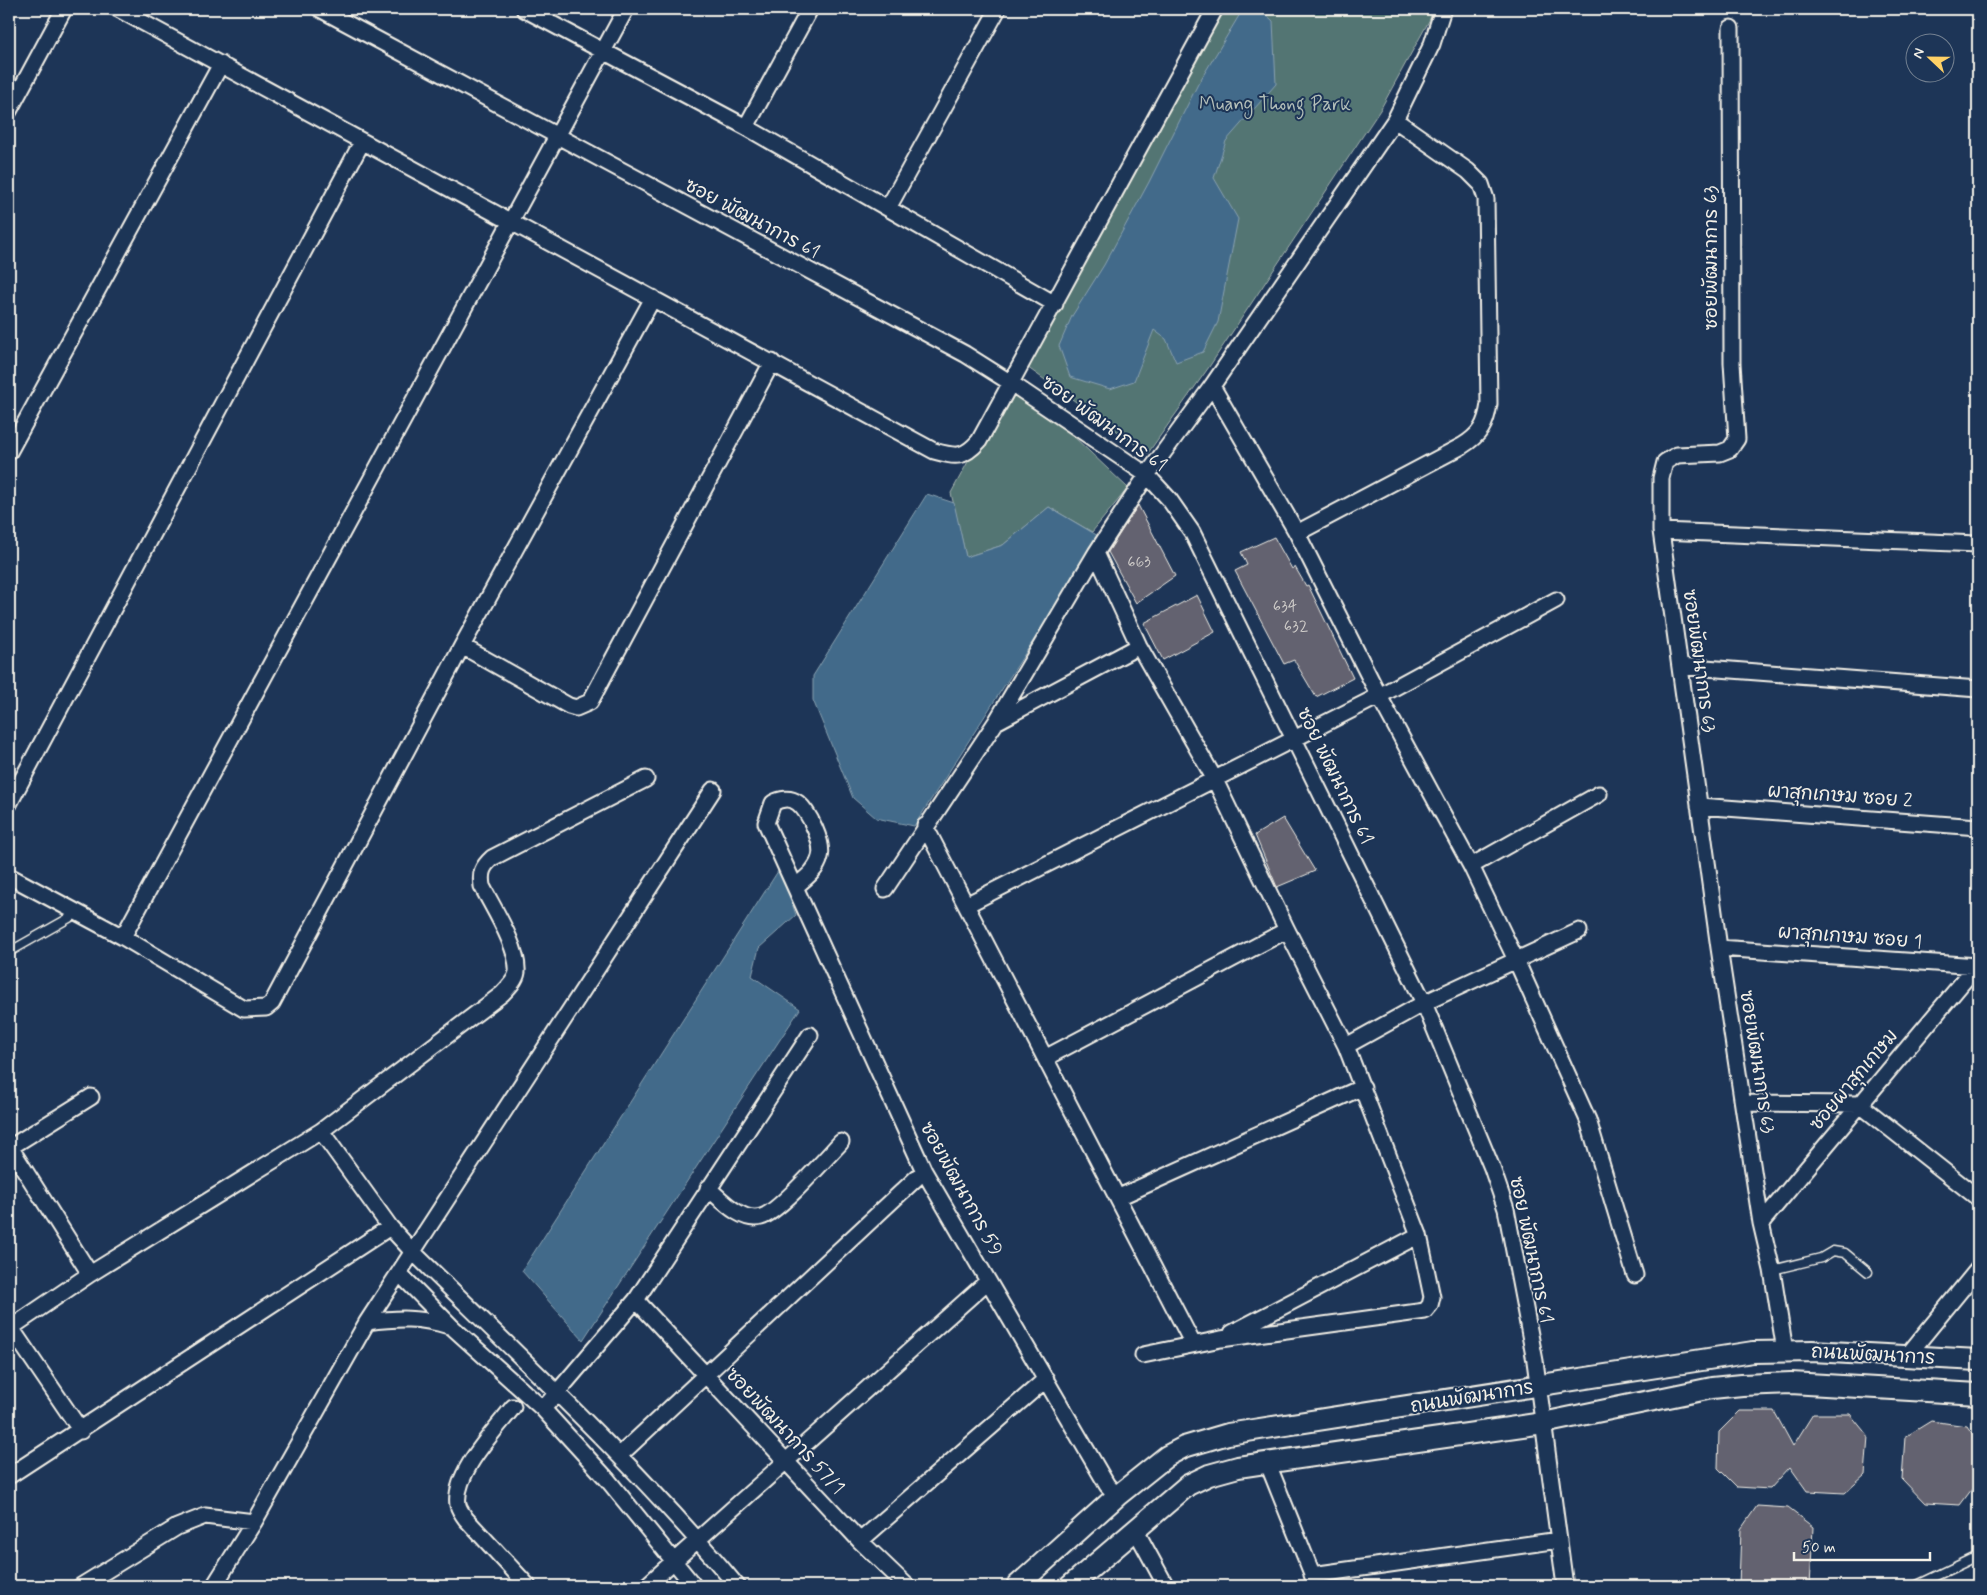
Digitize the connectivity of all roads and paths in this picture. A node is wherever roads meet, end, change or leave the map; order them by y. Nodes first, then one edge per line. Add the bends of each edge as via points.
1 (64, 9) edge
2 (118, 9) edge
3 (320, 9) edge
4 (524, 9) edge
5 (626, 9) edge
6 (810, 9) edge
7 (998, 9) edge
8 (1215, 9) edge
9 (1443, 9) edge
10 (1731, 28) dead end
11 (602, 52) junction
12 (220, 64) junction
13 (9, 112) edge
14 (1395, 120) junction
15 (746, 127) junction
16 (556, 137) junction
17 (362, 142) junction
18 (888, 208) junction
19 (511, 221) junction
20 (653, 298) junction
21 (1055, 304) junction
22 (772, 362) junction
23 (1011, 383) junction
24 (1212, 386) junction
25 (9, 452) edge
26 (1148, 475) junction
27 (1662, 531) junction
28 (1297, 533) junction
29 (1978, 544) edge
30 (1096, 553) junction
31 (1556, 600) dead end
32 (462, 646) junction
33 (1139, 646) junction
34 (1680, 666) junction
35 (1978, 689) edge
36 (1379, 696) junction
37 (996, 722) junction
38 (1293, 738) junction
39 (1214, 778) junction
40 (646, 779) dead end
41 (713, 790) dead end
42 (1598, 794) dead end
43 (9, 804) edge
44 (1699, 806) junction
45 (926, 826) junction
46 (1978, 826) edge
47 (1471, 866) junction
48 (9, 876) edge
49 (796, 887) junction
50 (885, 889) dead end
51 (966, 905) junction
52 (78, 913) junction
53 (1287, 930) junction
54 (1579, 931) dead end
55 (122, 937) junction
56 (1719, 948) junction
57 (9, 952) edge
58 (1516, 960) junction
59 (1978, 965) edge
60 (1424, 1004) junction
61 (810, 1035) dead end
62 (1346, 1046) junction
63 (1045, 1058) junction
64 (1363, 1087) junction
65 (90, 1097) dead end
66 (1743, 1103) junction
67 (1859, 1104) junction
68 (321, 1131) junction
69 (841, 1142) dead end
70 (9, 1147) edge
71 (924, 1171) junction
72 (708, 1188) junction
73 (1119, 1196) junction
74 (1978, 1198) edge
75 (1761, 1223) junction
76 (390, 1226) junction
77 (1419, 1235) junction
78 (412, 1251) junction
79 (1978, 1269) edge
80 (1772, 1270) junction
81 (1868, 1272) dead end
82 (399, 1273) junction
83 (90, 1274) junction
84 (1635, 1275) dead end
85 (988, 1281) junction
86 (636, 1300) junction
87 (367, 1322) junction
88 (451, 1326) junction
89 (10, 1328) edge
90 (1221, 1339) junction
91 (1193, 1344) junction
92 (1785, 1351) junction
93 (1143, 1355) dead end
94 (1907, 1356) junction
95 (1978, 1360) edge
96 (706, 1375) junction
97 (1046, 1379) junction
98 (1538, 1387) junction
99 (556, 1393) junction
100 (1978, 1394) edge
101 (513, 1407) dead end
102 (543, 1409) junction
103 (1543, 1422) junction
104 (81, 1431) junction
105 (620, 1455) junction
106 (785, 1460) junction
107 (1268, 1464) junction
108 (9, 1476) edge
109 (1117, 1496) junction
110 (254, 1522) junction
111 (1135, 1529) junction
112 (698, 1540) junction
113 (1559, 1540) junction
114 (860, 1541) junction
115 (1978, 1556) edge
116 (673, 1561) junction
117 (1315, 1581) edge
118 (81, 1586) edge
119 (214, 1586) edge
120 (528, 1586) edge
121 (646, 1586) edge
122 (694, 1586) edge
123 (736, 1586) edge
124 (907, 1586) edge
125 (1017, 1586) edge
126 (1070, 1586) edge
127 (1166, 1586) edge
128 (1564, 1586) edge
129 (1915, 1586) edge

1 - 13 street
2 - 12 street
3 - 16 street, ซอย พัฒนาการ 61
4 - 11 street
5 - 11 street
6 - 15 street
7 - 18 street
8 - 21 street
9 - 14 street via 1432,44
10 - 27 street, ซอยพัฒนาการ 63 via 1732,363 1737,439 1730,450 1678,455 1665,462 1661,478
11 - 15 street
11 - 16 street
12 - 17 street
12 - 25 street
14 - 24 street
14 - 28 street via 1468,171 1481,184 1486,199 1489,404 1486,423 1476,437 1462,446
15 - 18 street
16 - 19 street
16 - 23 street, ซอย พัฒนาการ 61 via 965,354
17 - 19 street
17 - 43 street
18 - 21 street
19 - 20 street
19 - 55 street
20 - 22 street
20 - 32 street
21 - 23 street
22 - 23 street via 934,451 953,456 968,453 979,441
22 - 32 street via 590,702 576,708 569,706
23 - 26 street, ซอย พัฒนาการ 61
24 - 26 street
24 - 28 street
26 - 30 street
26 - 38 street, ซอย พัฒนาการ 61 via 1192,532
27 - 29 street
27 - 34 street, ซอยพัฒนาการ 63
28 - 36 street
30 - 33 street
30 - 37 street
31 - 36 street
32 - 55 street via 272,1003 266,1008 244,1009
33 - 37 street
33 - 39 street
34 - 35 street
34 - 44 street, ซอยพัฒนาการ 63
36 - 38 street
36 - 47 street
37 - 45 street
38 - 39 street
38 - 60 street, ซอย พัฒนาการ 61
39 - 51 street
39 - 53 street
40 - 68 street via 492,858 483,866 482,886 512,946 517,974 511,984
41 - 78 street
42 - 47 street
44 - 46 street, ผาสุกเกษม ซอย 2
44 - 56 street, ซอยพัฒนาการ 63
45 - 50 street
45 - 51 street
47 - 58 street
48 - 52 street
49 - 49 street, ซอยพัฒนาการ 59 via 766,822 772,803 780,799 798,803 817,834 822,850 814,870
49 - 71 street, ซอยพัฒนาการ 59
51 - 63 street
52 - 55 street
52 - 57 lane
53 - 62 street
53 - 63 street
54 - 58 street
56 - 59 street, ผาสุกเกษม ซอย 1
56 - 66 street, ซอยพัฒนาการ 63
58 - 60 street
58 - 84 street via 1588,1120
59 - 67 street, ซอยผาสุกเกษม
60 - 62 street
60 - 98 street, ซอย พัฒนาการ 61 via 1506,1209
61 - 72 street
62 - 64 street
63 - 73 street
64 - 73 street
64 - 77 street
65 - 70 street
66 - 67 street
66 - 75 street, ซอยพัฒนาการ 63
67 - 74 street
67 - 75 street, ซอยผาสุกเกษม
68 - 76 street
68 - 83 street
69 - 72 street via 775,1209 761,1218 732,1209
70 - 83 street
71 - 85 street, ซอยพัฒนาการ 59
71 - 96 street
72 - 86 street
73 - 91 street
75 - 80 street, ซอยพัฒนาการ 63
76 - 78 street
76 - 104 street
77 - 90 street
77 - 90 street via 1432,1297 1425,1311
78 - 82 street
78 - 99 street
79 - 94 street
80 - 81 lane via 1821,1258 1833,1251 1845,1253
80 - 92 street, ซอยพัฒนาการ 63
82 - 87 street
82 - 88 street
83 - 89 street
85 - 97 street, ซอยพัฒนาการ 59
85 - 106 street
86 - 96 street, ซอยพัฒนาการ 57/1
86 - 99 street
87 - 88 street via 398,1317
87 - 110 street
88 - 102 street
89 - 104 street
90 - 91 street
91 - 93 street
92 - 94 main road, ถนนพัฒนาการ
92 - 98 main road, ถนนพัฒนาการ via 1754,1352
94 - 95 main road, ถนนพัฒนาการ
96 - 105 street
96 - 106 street, ซอยพัฒนาการ 57/1
97 - 109 street, ซอยพัฒนาการ 59 via 1106,1485
97 - 114 street
98 - 103 street, ซอย พัฒนาการ 61
98 - 109 main road, ถนนพัฒนาการ via 1228,1434 1167,1456
99 - 102 street
99 - 105 street
100 - 103 main road, ถนนพัฒนาการ via 1792,1383 1742,1384
101 - 120 street via 464,1472 458,1506
102 - 116 street via 607,1479
103 - 107 main road, ถนนพัฒนาการ
103 - 113 street, ซอย พัฒนาการ 61
104 - 108 street
105 - 112 street
106 - 112 street
106 - 114 street, ซอยพัฒนาการ 57/1
107 - 111 main road, ถนนพัฒนาการ via 1238,1467 1209,1475 1195,1482
107 - 117 street
109 - 125 main road, ถนนพัฒนาการ
110 - 118 street via 204,1516 177,1526
110 - 119 street
111 - 126 main road, ถนนพัฒนาการ
111 - 127 street
112 - 116 street
112 - 123 street
113 - 117 street
113 - 128 street, ซอย พัฒนาการ 61
114 - 124 street, ซอยพัฒนาการ 57/1
115 - 129 lane
116 - 121 street
116 - 122 street

